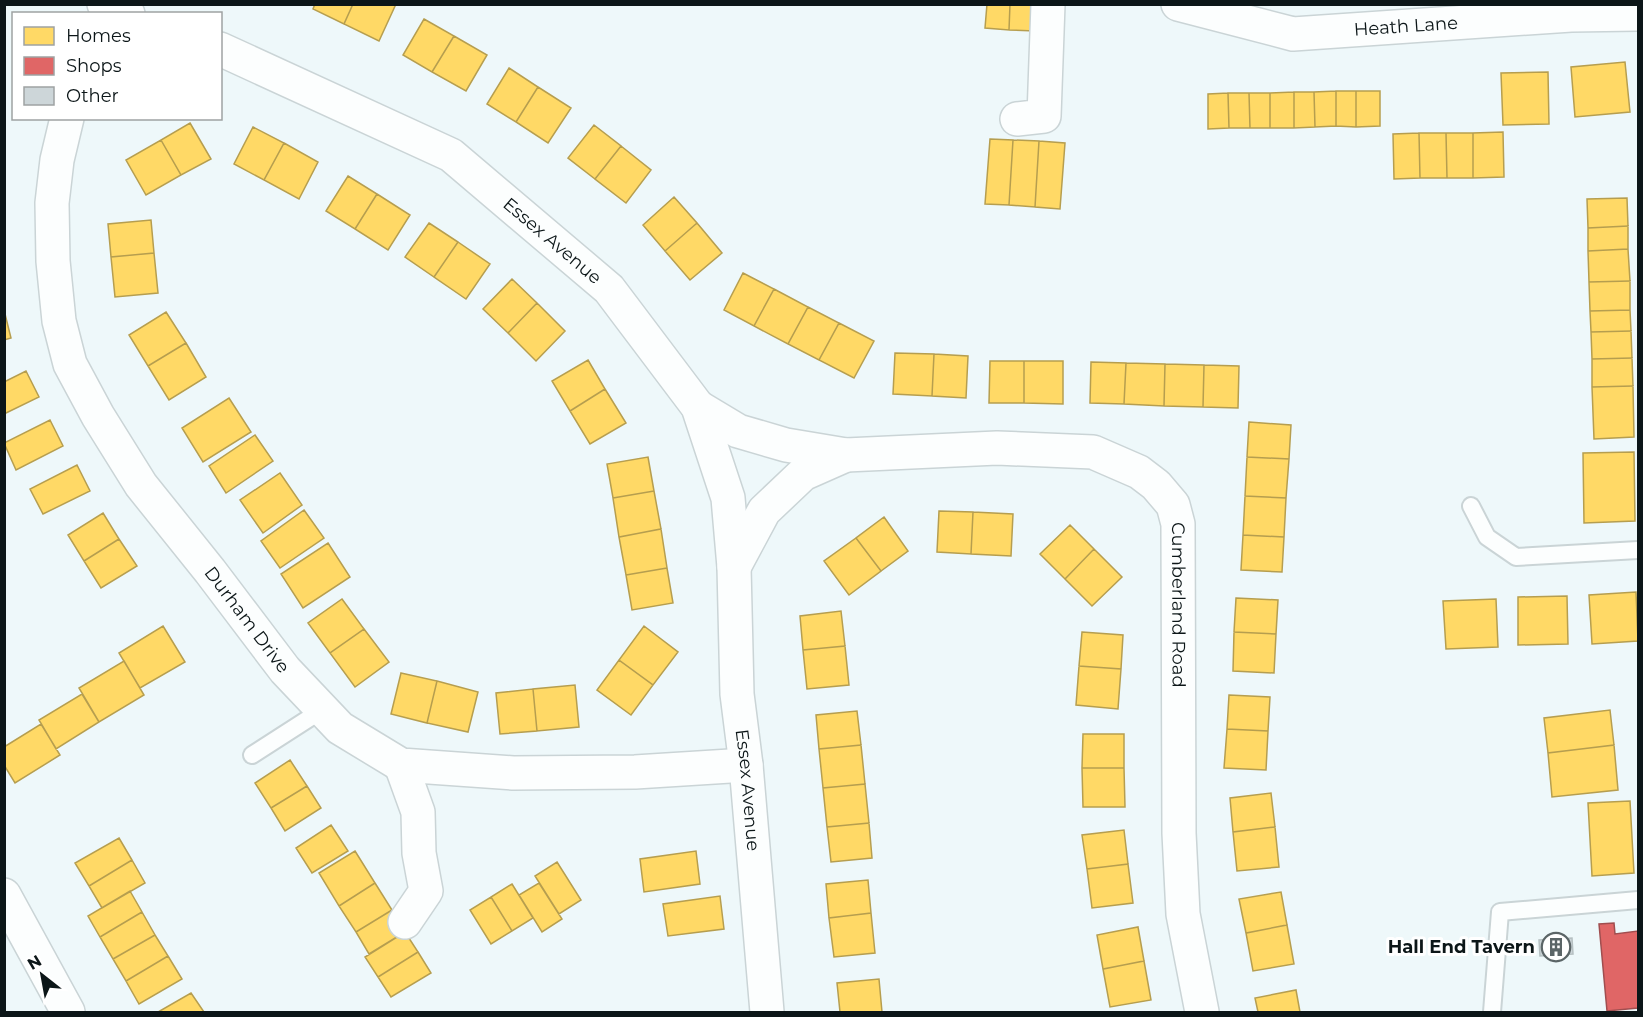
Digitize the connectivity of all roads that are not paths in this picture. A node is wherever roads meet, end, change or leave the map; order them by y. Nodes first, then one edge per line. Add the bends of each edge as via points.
1 (103, 4) edge
2 (1048, 4) edge
3 (1178, 4) edge
4 (123, 12) edge
5 (1638, 14) edge
6 (222, 50) edge
7 (1017, 119) dead end
8 (67, 120) edge
9 (698, 407) junction
10 (846, 455) junction
11 (1471, 506) dead end
12 (764, 511) joint
13 (1638, 550) edge
14 (734, 567) junction
15 (322, 710) junction
16 (252, 755) dead end
17 (401, 765) junction
18 (746, 765) junction
19 (4, 895) edge
20 (1638, 900) edge
21 (405, 922) dead end
22 (68, 1012) edge
23 (766, 1012) edge
24 (1202, 1012) edge
25 (1492, 1012) edge

1 - 4 street
2 - 7 street via 1044,116
3 - 5 street, Heath Lane via 1293,34
6 - 9 street, Essex Avenue via 451,155 609,289
8 - 15 street, Durham Drive via 52,203 59,321 70,364 141,485 285,670
9 - 10 street, Cumberland Road via 738,431 786,446
9 - 14 street, Essex Avenue via 728,498
10 - 12 street, Cumberland Road via 803,474
10 - 24 street, Cumberland Road via 998,448 1093,452 1139,472 1173,505 1178,524 1182,902
11 - 13 lane via 1487,537 1516,557
12 - 14 street, Essex Avenue
14 - 18 street, Essex Avenue via 737,694
15 - 16 lane
15 - 17 street, Durham Drive via 340,728
17 - 18 street, Durham Drive via 524,772
17 - 21 street via 418,812 419,853 426,891
18 - 23 street, Essex Avenue
19 - 22 street
20 - 25 lane via 1500,912

